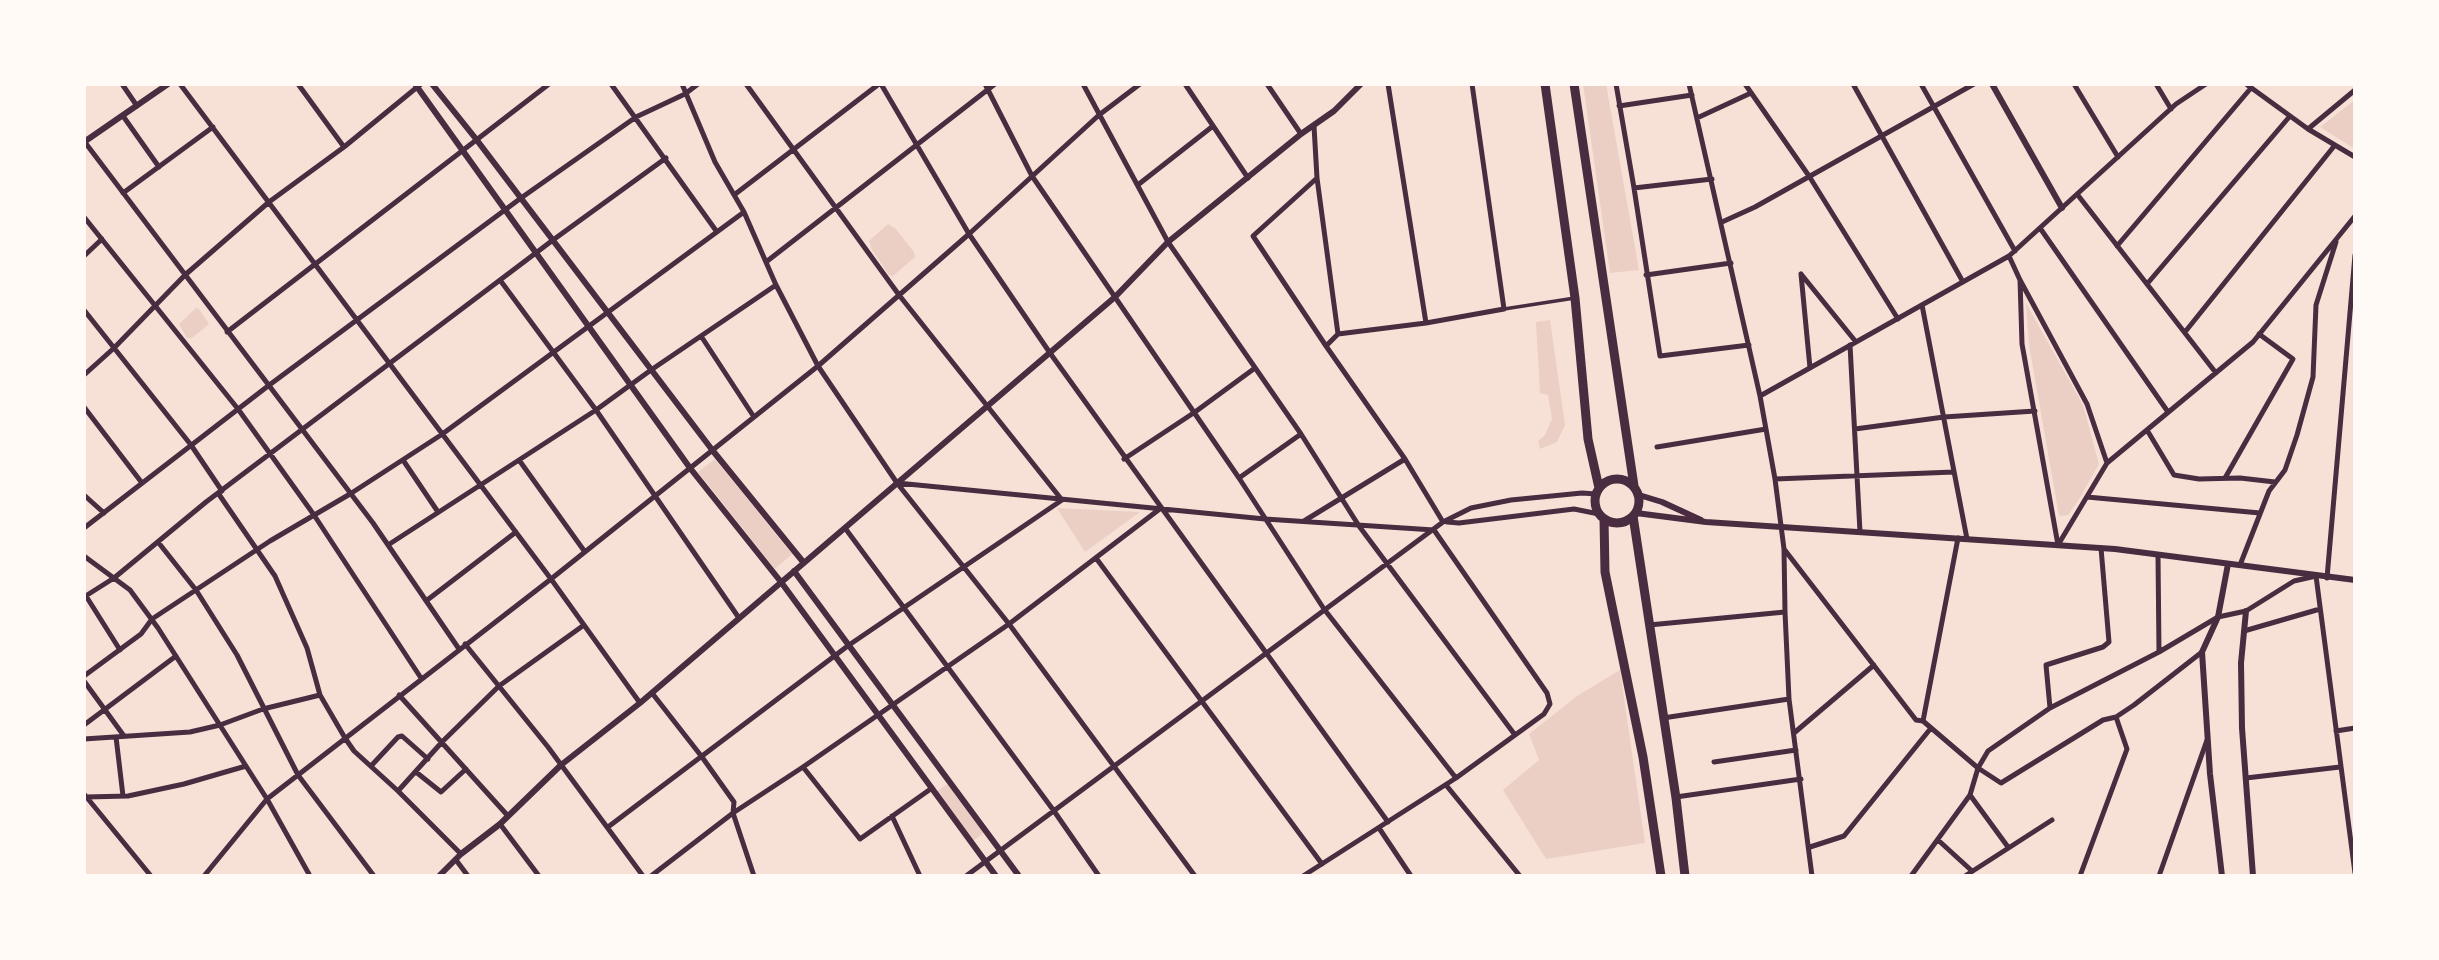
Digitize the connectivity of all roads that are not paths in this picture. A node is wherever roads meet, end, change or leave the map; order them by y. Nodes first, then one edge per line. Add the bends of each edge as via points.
1 (121, 84) edge
2 (167, 84) edge
3 (180, 84) edge
4 (298, 84) edge
5 (432, 84) edge
6 (549, 84) edge
7 (611, 84) edge
8 (682, 84) edge
9 (698, 84) edge
10 (746, 84) edge
11 (881, 84) edge
12 (995, 84) edge
13 (1083, 84) edge
14 (1140, 84) edge
15 (1185, 84) edge
16 (1267, 84) edge
17 (1362, 84) edge
18 (1388, 84) edge
19 (1472, 84) edge
20 (1545, 84) edge
21 (1574, 84) edge
22 (1616, 84) edge
23 (1689, 84) edge
24 (1745, 84) edge
25 (1853, 84) edge
26 (1921, 84) edge
27 (1974, 84) edge
28 (1992, 84) edge
29 (2074, 84) edge
30 (2156, 84) edge
31 (2206, 84) edge
32 (417, 85) edge
33 (2248, 86) edge
34 (986, 87) edge
35 (2355, 90) edge
36 (1751, 93) junction
37 (685, 94) junction
38 (1692, 96) junction
39 (137, 106) junction
40 (1619, 106) junction
41 (1934, 106) junction
42 (2171, 109) junction
43 (1099, 115) junction
44 (123, 116) junction
45 (2290, 116) junction
46 (636, 117) junction
47 (1698, 118) junction
48 (1213, 126) junction
49 (1314, 126) junction
50 (213, 127) junction
51 (2308, 129) junction
52 (1301, 134) junction
53 (1882, 135) junction
54 (476, 139) junction
55 (84, 142) edge
56 (917, 145) junction
57 (2335, 145) junction
58 (344, 147) junction
59 (793, 149) junction
60 (462, 150) junction
61 (2118, 157) junction
62 (666, 158) junction
63 (2355, 158) edge
64 (159, 167) junction
65 (1032, 176) junction
66 (1810, 176) junction
67 (1248, 178) junction
68 (1317, 178) junction
69 (1712, 179) junction
70 (1139, 184) junction
71 (1634, 188) junction
72 (123, 193) junction
73 (2077, 194) junction
74 (734, 195) junction
75 (521, 198) junction
76 (269, 202) junction
77 (2063, 208) junction
78 (837, 209) junction
79 (505, 210) junction
80 (744, 212) junction
81 (2355, 216) edge
82 (84, 217) edge
83 (1722, 222) junction
84 (2040, 228) junction
85 (717, 232) junction
86 (969, 234) junction
87 (2338, 236) junction
88 (102, 239) junction
89 (552, 240) junction
90 (1168, 242) junction
91 (2117, 246) junction
92 (2015, 251) junction
93 (536, 253) junction
94 (2355, 255) edge
95 (84, 256) edge
96 (2010, 256) junction
97 (766, 262) junction
98 (1731, 263) junction
99 (316, 265) junction
100 (185, 275) junction
101 (1646, 275) junction
102 (500, 280) junction
103 (2020, 280) junction
104 (1963, 282) junction
105 (2147, 284) junction
106 (776, 285) junction
107 (899, 295) junction
108 (1115, 297) junction
109 (1575, 298) junction
110 (1922, 305) junction
111 (154, 307) junction
112 (1504, 309) junction
113 (84, 310) edge
114 (608, 313) junction
115 (1898, 319) junction
116 (357, 320) junction
117 (1426, 323) junction
118 (589, 327) junction
119 (227, 332) junction
120 (2185, 332) junction
121 (1338, 334) junction
122 (2259, 334) junction
123 (701, 336) junction
124 (1853, 344) junction
125 (1749, 345) junction
126 (1326, 346) junction
127 (114, 348) junction
128 (1050, 353) junction
129 (554, 354) junction
130 (389, 364) junction
131 (818, 366) junction
132 (1255, 368) junction
133 (1810, 368) junction
134 (651, 370) junction
135 (2216, 373) junction
136 (84, 375) edge
137 (631, 385) junction
138 (268, 386) junction
139 (1760, 396) junction
140 (987, 406) junction
141 (84, 407) edge
142 (237, 409) junction
143 (596, 410) junction
144 (2035, 411) junction
145 (1195, 412) junction
146 (2168, 412) junction
147 (754, 417) junction
148 (1944, 417) junction
149 (1766, 429) junction
150 (1855, 429) junction
151 (2147, 430) junction
152 (302, 431) junction
153 (1301, 434) junction
154 (441, 435) junction
155 (191, 445) junction
156 (1657, 447) dead end
157 (713, 451) junction
158 (270, 455) junction
159 (1124, 459) junction
160 (1405, 459) junction
161 (402, 460) junction
162 (519, 460) junction
163 (2107, 463) junction
164 (690, 468) junction
165 (1954, 472) junction
166 (1857, 477) junction
167 (1239, 478) junction
168 (2225, 478) junction
169 (1775, 479) junction
170 (2276, 482) junction
171 (142, 483) junction
172 (897, 483) junction
173 (480, 484) junction
174 (1636, 490) junction
175 (1598, 491) junction
176 (220, 492) junction
177 (350, 494) junction
178 (84, 495) edge
179 (654, 497) junction
180 (2087, 498) junction
181 (1342, 499) junction
182 (1062, 500) junction
183 (1161, 508) junction
184 (439, 512) junction
185 (104, 513) junction
186 (2260, 513) junction
187 (314, 515) junction
188 (1634, 515) junction
189 (1602, 516) junction
190 (1265, 519) junction
191 (1304, 522) junction
192 (1443, 522) junction
193 (1706, 522) junction
194 (1359, 526) junction
195 (1782, 526) junction
196 (84, 528) edge
197 (845, 528) junction
198 (1434, 530) junction
199 (516, 532) junction
200 (1860, 532) junction
201 (1958, 538) junction
202 (1967, 539) junction
203 (158, 542) junction
204 (388, 545) junction
205 (2058, 545) junction
206 (2101, 548) junction
207 (259, 549) junction
208 (1784, 549) junction
209 (585, 552) junction
210 (2158, 555) junction
211 (84, 556) edge
212 (1096, 558) junction
213 (804, 563) junction
214 (1388, 564) junction
215 (2228, 564) junction
216 (2240, 565) junction
217 (963, 566) junction
218 (794, 571) junction
219 (2316, 576) junction
220 (114, 578) junction
221 (2327, 578) junction
222 (551, 579) junction
223 (2355, 580) edge
224 (781, 582) junction
225 (196, 590) junction
226 (85, 597) edge
227 (426, 601) junction
228 (903, 608) junction
229 (1324, 609) junction
230 (2320, 609) junction
231 (2246, 611) junction
232 (1784, 612) junction
233 (2218, 617) junction
234 (739, 618) junction
235 (152, 619) junction
236 (1009, 624) junction
237 (584, 625) junction
238 (1649, 625) junction
239 (2244, 631) junction
240 (465, 644) junction
241 (849, 645) junction
242 (459, 649) junction
243 (120, 650) junction
244 (2159, 652) junction
245 (2202, 652) junction
246 (1266, 653) junction
247 (176, 656) junction
248 (836, 657) junction
249 (1874, 665) junction
250 (947, 667) junction
251 (84, 678) edge
252 (421, 678) junction
253 (499, 686) junction
254 (652, 693) junction
255 (320, 695) junction
256 (399, 695) junction
257 (1789, 699) junction
258 (1202, 700) junction
259 (640, 703) junction
260 (893, 704) junction
261 (2049, 708) junction
262 (105, 709) junction
263 (263, 709) junction
264 (878, 714) junction
265 (2116, 717) junction
266 (1663, 718) junction
267 (1923, 721) junction
268 (84, 725) edge
269 (220, 725) junction
270 (1931, 728) junction
271 (2355, 728) edge
272 (2336, 731) junction
273 (1794, 734) junction
274 (1515, 735) junction
275 (124, 736) junction
276 (117, 737) junction
277 (2208, 737) junction
278 (345, 738) junction
279 (84, 739) edge
280 (442, 742) junction
281 (1796, 750) junction
282 (702, 757) junction
283 (428, 759) junction
284 (1714, 762) dead end
285 (561, 765) junction
286 (1115, 765) junction
287 (246, 766) junction
288 (371, 766) junction
289 (803, 767) junction
290 (2340, 767) junction
291 (1978, 768) junction
292 (466, 769) junction
293 (416, 772) junction
294 (298, 775) junction
295 (1455, 778) junction
296 (2246, 778) junction
297 (1801, 779) junction
298 (1446, 785) junction
299 (932, 788) junction
300 (398, 791) junction
301 (1970, 795) junction
302 (122, 796) junction
303 (85, 797) edge
304 (1676, 798) junction
305 (267, 799) junction
306 (1054, 811) junction
307 (2355, 812) edge
308 (733, 813) junction
309 (2346, 813) junction
310 (508, 816) junction
311 (892, 816) junction
312 (2052, 820) dead end
313 (1388, 822) junction
314 (500, 824) junction
315 (608, 827) junction
316 (1379, 828) junction
317 (1938, 840) junction
318 (1810, 847) junction
319 (2008, 847) junction
320 (1002, 851) junction
321 (459, 857) junction
322 (987, 863) junction
323 (1322, 864) junction
324 (1972, 871) junction
325 (2355, 873) edge
326 (1307, 875) edge
327 (151, 876) edge
328 (204, 876) edge
329 (310, 876) edge
330 (374, 876) edge
331 (439, 876) edge
332 (468, 876) edge
333 (539, 876) edge
334 (643, 876) edge
335 (651, 876) edge
336 (754, 876) edge
337 (920, 876) edge
338 (966, 876) edge
339 (996, 876) edge
340 (1019, 876) edge
341 (1099, 876) edge
342 (1195, 876) edge
343 (1410, 876) edge
344 (1520, 876) edge
345 (1661, 876) edge
346 (1685, 876) edge
347 (1805, 876) edge
348 (1812, 876) edge
349 (1911, 876) edge
350 (1965, 876) edge
351 (2080, 876) edge
352 (2159, 876) edge
353 (2221, 876) edge
354 (2253, 876) edge

1 - 39 street
2 - 39 street
3 - 50 street
4 - 58 street
5 - 54 street
6 - 54 street
7 - 46 street
8 - 37 street
9 - 37 street
10 - 59 street
11 - 56 street
11 - 59 street
12 - 34 street
13 - 43 street
14 - 43 street
15 - 48 street
16 - 52 street
17 - 49 street
18 - 117 street
19 - 112 street
20 - 109 highway
21 - 174 highway
22 - 40 street
23 - 38 street
24 - 36 street
25 - 53 street
26 - 41 street
27 - 41 street
28 - 77 street
29 - 61 street
30 - 42 street
31 - 42 street
32 - 58 street
32 - 60 street
33 - 45 street
33 - 91 street
34 - 56 street
34 - 65 street
35 - 51 street
36 - 47 street
36 - 66 street
37 - 46 street
37 - 74 street
38 - 40 street
38 - 47 street
39 - 44 street
40 - 71 street
41 - 53 street
41 - 92 street
42 - 61 street
43 - 65 street
43 - 70 street
44 - 55 street
44 - 64 street
45 - 51 street
45 - 105 street
46 - 62 street
46 - 75 street
47 - 69 street
48 - 67 street
48 - 70 street
49 - 52 street
49 - 68 street
50 - 64 street
50 - 76 street
51 - 57 street
52 - 67 street
53 - 66 street
53 - 104 street
54 - 60 street
54 - 75 street
55 - 72 street
56 - 78 street
56 - 86 street
57 - 63 street
57 - 120 street
58 - 76 street
59 - 74 street
59 - 78 street
60 - 79 street
60 - 99 street
61 - 73 street
62 - 85 street
62 - 89 street
64 - 72 street
65 - 86 street
65 - 108 street
66 - 83 street
66 - 115 street
67 - 90 street
68 - 121 street
68 - 126 street via 1253,236
69 - 71 street
69 - 83 street
70 - 90 street
71 - 101 street
72 - 100 street
73 - 77 street
73 - 91 street
74 - 80 street
75 - 79 street
75 - 89 street
76 - 99 street
76 - 100 street
77 - 84 street
78 - 97 street
78 - 107 street
79 - 93 street
79 - 116 street
80 - 85 street
80 - 97 street
81 - 87 street
82 - 88 street
83 - 98 street
84 - 92 street
84 - 146 street
85 - 114 street
86 - 107 street
86 - 128 street
87 - 122 street
87 - 170 street via 2316,305 2313,377 2285,470
88 - 95 street
88 - 111 street
89 - 93 street
89 - 114 street
90 - 108 street
90 - 132 street
91 - 105 street
92 - 96 street
93 - 102 street
93 - 118 street
94 - 221 street
96 - 103 street
96 - 104 street
97 - 106 street
98 - 101 street
98 - 125 street
99 - 116 street
99 - 119 street
100 - 111 street
100 - 119 street
101 - 125 street via 1660,356
102 - 129 street
102 - 130 street
103 - 144 street via 2022,344
103 - 163 street via 2087,404
104 - 110 street
105 - 120 street
106 - 123 street
106 - 131 street
107 - 131 street
107 - 140 street
108 - 128 street
108 - 145 street
109 - 112 street
109 - 175 highway via 1588,439
110 - 115 street
110 - 148 street
111 - 127 street
111 - 142 street
112 - 117 street
113 - 127 street
114 - 118 street
114 - 134 street
115 - 124 street
116 - 130 street
116 - 138 street
117 - 121 street
118 - 129 street
118 - 137 street
119 - 138 street
120 - 135 street
121 - 126 street
122 - 135 street
122 - 168 street via 2292,359
123 - 134 street
123 - 147 street
124 - 133 street
124 - 133 street via 1801,274
124 - 150 street
125 - 139 street
126 - 160 street
127 - 136 street
127 - 155 street
128 - 140 street
128 - 159 street
129 - 143 street
129 - 154 street
130 - 152 street
130 - 154 street
131 - 147 street
131 - 172 street
132 - 145 street
132 - 153 street
133 - 139 street
134 - 137 street
134 - 157 street
135 - 146 street
137 - 143 street
137 - 164 street
138 - 142 street
138 - 152 street
139 - 149 street
140 - 172 street
140 - 182 street
141 - 171 street
142 - 155 street
142 - 158 street
143 - 162 street
143 - 179 street
144 - 148 street
144 - 205 street
145 - 159 street
145 - 167 street
146 - 151 street
147 - 157 street
148 - 150 street
148 - 165 street
149 - 156 street
149 - 169 street
150 - 166 street
151 - 163 street
151 - 168 street via 2174,475
152 - 158 street
152 - 177 street
153 - 167 street
153 - 181 street
154 - 161 street
154 - 173 street
155 - 171 street
155 - 176 street
157 - 164 street
157 - 213 street
158 - 176 street
158 - 187 street
159 - 183 street
160 - 181 street
160 - 192 street
161 - 177 street
161 - 184 street
162 - 173 street
162 - 209 street
163 - 180 street
164 - 179 street
164 - 224 street
165 - 166 street
165 - 202 street
166 - 169 street
166 - 200 street
167 - 190 street
168 - 170 street
169 - 195 street
170 - 186 street
171 - 185 street
172 - 182 street
172 - 197 street
172 - 217 street
173 - 184 street
173 - 199 street
174 - 175 highway via 1616,479
174 - 188 highway via 1639,504
174 - 193 street
175 - 189 highway via 1596,508
175 - 192 street via 1511,500 1471,508
176 - 203 street
176 - 207 street
177 - 187 street
177 - 204 street
178 - 185 street
179 - 209 street
179 - 234 street
180 - 186 street
180 - 205 street
181 - 191 street
181 - 194 street
182 - 183 street
182 - 217 street
183 - 190 street
183 - 212 street
183 - 246 street
184 - 204 street
185 - 196 street
186 - 216 street
187 - 207 street
187 - 252 street
188 - 189 highway via 1616,523
188 - 193 street
188 - 238 highway
189 - 192 street via 1574,509
189 - 345 highway via 1605,572 1643,757
190 - 191 street
190 - 229 street
191 - 194 street
192 - 198 street
193 - 195 street
194 - 198 street
194 - 214 street
195 - 200 street
195 - 208 street
197 - 213 street
197 - 228 street
198 - 214 street
198 - 274 street via 1547,693 1550,704 1544,714
199 - 222 street
199 - 227 street
200 - 201 street
201 - 202 street
201 - 267 street
202 - 205 street
203 - 220 street
203 - 225 street
204 - 227 street
205 - 206 street
206 - 210 street
206 - 261 street via 2109,642 2046,665
207 - 225 street
207 - 255 street via 307,648
208 - 232 street
208 - 249 street
209 - 222 street
210 - 215 street
210 - 244 street
211 - 220 street
212 - 236 street
212 - 258 street
213 - 218 street
214 - 229 street
214 - 274 street
215 - 216 street
215 - 233 street
216 - 219 street
217 - 228 street
217 - 236 street
218 - 224 street
218 - 241 street
219 - 221 street
219 - 230 street
219 - 231 street via 2294,581
220 - 226 street
220 - 235 street via 130,590
221 - 223 street
222 - 237 street
222 - 240 street
224 - 234 street
224 - 248 street
225 - 235 street
225 - 263 street via 237,655
226 - 243 street
227 - 242 street
228 - 241 street
228 - 250 street
229 - 246 street
229 - 295 street
230 - 239 street
230 - 272 street
231 - 233 street
231 - 239 street
232 - 238 street
232 - 257 street
233 - 244 street
233 - 245 street
234 - 254 street
235 - 243 street
235 - 247 street
236 - 250 street
236 - 286 street
237 - 253 street
237 - 259 street
238 - 266 highway
239 - 296 street
240 - 242 street
240 - 253 street
241 - 248 street
241 - 260 street
242 - 252 street
243 - 251 street
244 - 261 street
245 - 265 street
245 - 277 street
246 - 258 street
246 - 313 street
247 - 262 street
247 - 269 street
248 - 264 street
248 - 282 street
249 - 267 street via 1916,720
249 - 273 street
250 - 260 street
250 - 306 street
251 - 262 street
252 - 256 street
253 - 280 street
253 - 285 street
254 - 259 street
254 - 282 street
255 - 263 street
255 - 278 street
256 - 278 street
256 - 280 street
257 - 266 street
257 - 273 street
258 - 286 street
258 - 323 street
259 - 285 street
260 - 264 street
260 - 320 street
261 - 291 street via 1988,751
262 - 268 street
262 - 275 street
263 - 269 street
263 - 294 street
264 - 289 street
264 - 299 street
265 - 291 street via 2103,720 2001,783
265 - 351 street via 2127,749
266 - 304 highway
267 - 270 street
269 - 275 street via 190,732
269 - 287 street
270 - 291 street
270 - 318 street via 1844,836
271 - 272 street
272 - 290 street
273 - 281 street
274 - 295 street
275 - 276 street
276 - 279 street
276 - 302 street
277 - 352 street
277 - 353 street
278 - 288 street
278 - 294 street
280 - 283 street
280 - 292 street
281 - 284 street
281 - 297 street
282 - 308 street via 734,802
282 - 315 street
283 - 288 street via 402,736
283 - 293 street
285 - 310 street
285 - 315 street
286 - 306 street
286 - 342 street
287 - 302 street
287 - 305 street
288 - 300 street
289 - 308 street
289 - 311 street via 860,839
290 - 296 street
290 - 309 street
291 - 301 street
292 - 293 street via 441,792
292 - 310 street
293 - 300 street
294 - 305 street
294 - 330 street
295 - 298 street
296 - 354 street
297 - 304 street
297 - 318 street
298 - 313 street
298 - 344 street
299 - 311 street
299 - 322 street
300 - 321 street
301 - 317 street
301 - 319 street
302 - 303 street
303 - 327 street
304 - 346 highway
305 - 328 street
305 - 329 street
306 - 320 street
306 - 341 street
307 - 309 street
308 - 335 street
308 - 336 street
309 - 325 street
310 - 314 street
311 - 337 street
312 - 319 street
313 - 316 street
314 - 321 street
314 - 333 street
315 - 334 street
316 - 323 street
316 - 343 street
317 - 324 street
317 - 349 street
318 - 348 street
319 - 324 street
320 - 322 street
320 - 340 street
321 - 331 street
321 - 332 street
322 - 338 street
322 - 339 street
323 - 326 street
324 - 350 street
347 - 348 street

